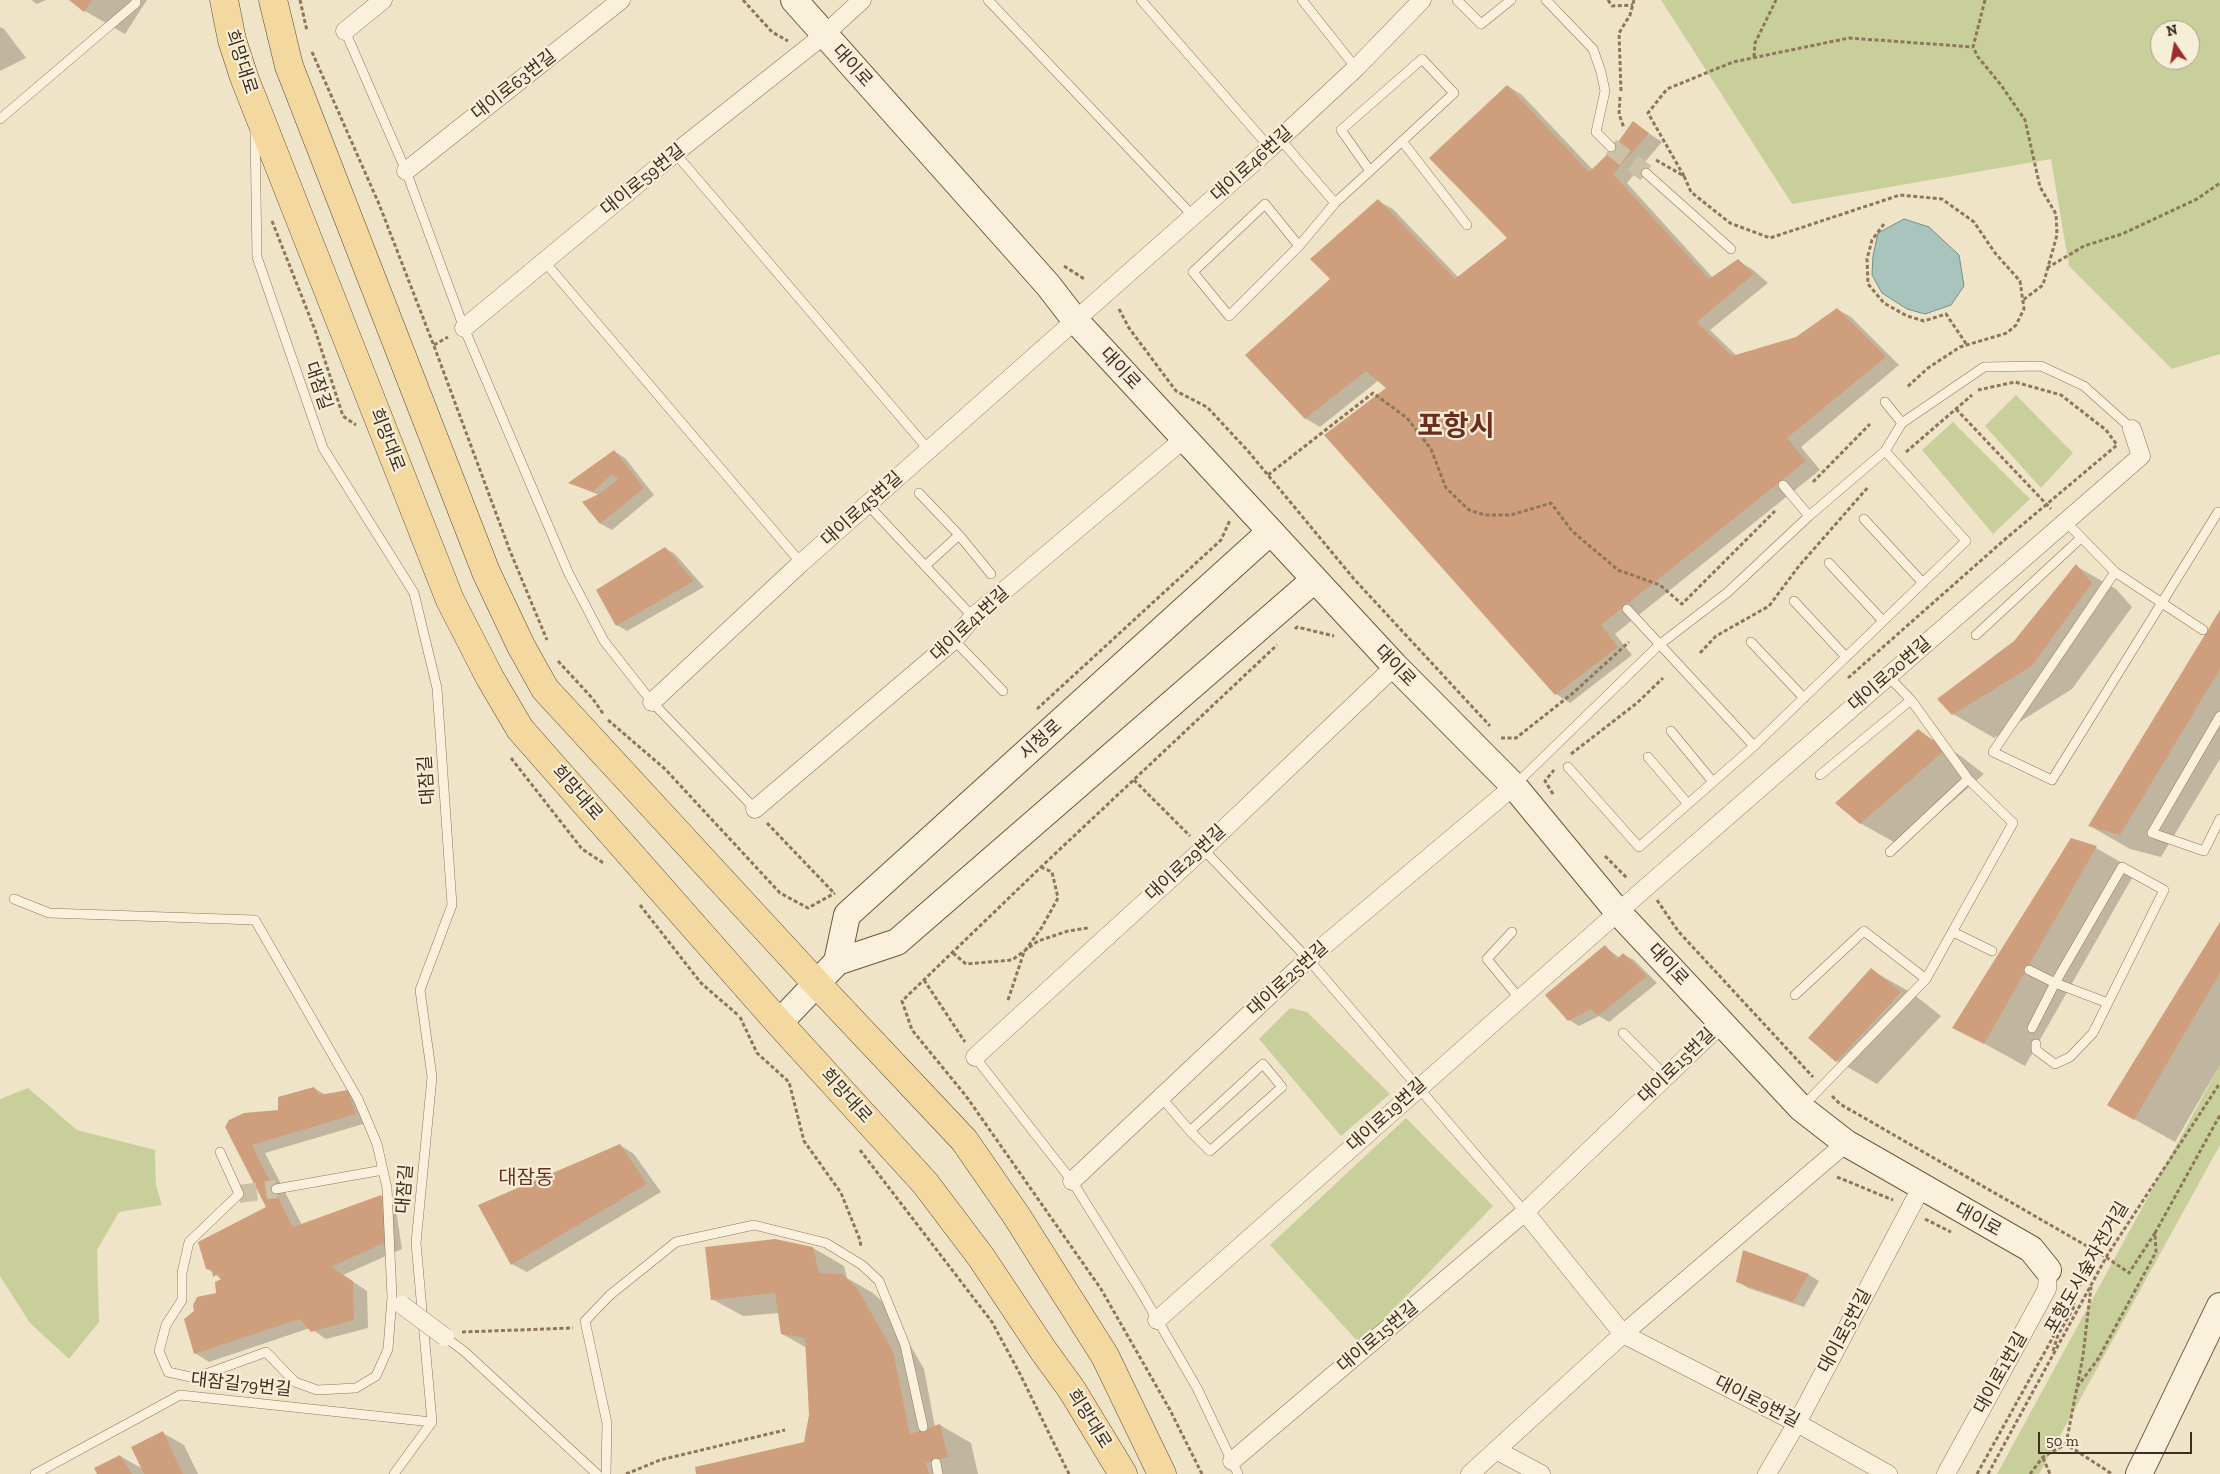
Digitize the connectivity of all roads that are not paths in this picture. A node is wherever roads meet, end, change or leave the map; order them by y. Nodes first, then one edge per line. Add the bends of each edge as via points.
1 (136, 0) edge
2 (224, 0) edge
3 (273, 0) edge
4 (383, 0) edge
5 (621, 0) edge
6 (794, 0) edge
7 (862, 0) edge
8 (988, 0) edge
9 (1141, 0) edge
10 (1302, 0) edge
11 (1422, 0) edge
12 (1458, 0) edge
13 (1511, 0) edge
14 (1546, 0) edge
15 (345, 31) joint
16 (824, 35) junction
17 (1356, 68) junction
18 (254, 102) junction
19 (0, 119) edge
20 (1402, 141) junction
21 (1275, 144) junction
22 (1610, 147) tunnel mouth
23 (675, 153) junction
24 (406, 171) junction
25 (1370, 171) junction
26 (1646, 173) tunnel mouth
27 (1335, 203) junction
28 (1194, 217) junction
29 (1467, 225) dead end
30 (1299, 246) junction
31 (1731, 249) dead end
32 (544, 261) junction
33 (1075, 320) junction
34 (464, 328) junction
35 (1885, 402) dead end
36 (1902, 423) junction
37 (2132, 429) joint
38 (1186, 438) junction
39 (928, 449) junction
40 (1885, 451) junction
41 (1783, 485) dead end
42 (919, 492) dead end
43 (868, 505) junction
44 (2218, 512) dead end
45 (1809, 516) junction
46 (1864, 519) dead end
47 (2065, 522) junction
48 (1270, 532) junction
49 (959, 534) junction
50 (2081, 538) junction
51 (801, 562) junction
52 (1829, 563) dead end
53 (925, 566) junction
54 (2115, 572) junction
55 (991, 574) dead end
56 (1314, 580) junction
57 (1923, 583) junction
58 (1794, 601) dead end
59 (2160, 602) junction
60 (1626, 610) dead end
61 (973, 617) junction
62 (1883, 622) junction
63 (2203, 630) dead end
64 (1976, 634) dead end
65 (954, 640) junction
66 (1751, 642) dead end
67 (1659, 645) junction
68 (1846, 658) junction
69 (1395, 666) junction
70 (1888, 676) junction
71 (1002, 691) dead end
72 (1804, 698) junction
73 (1911, 700) junction
74 (652, 702) junction
75 (2220, 716) edge
76 (1670, 731) dead end
77 (1754, 746) junction
78 (1648, 757) dead end
79 (1568, 767) dead end
80 (1820, 775) dead end
81 (1968, 778) junction
82 (1713, 782) junction
83 (1514, 786) junction
84 (1688, 804) junction
85 (755, 809) joint
86 (2220, 819) edge
87 (1203, 849) junction
88 (1890, 852) dead end
89 (14, 899) dead end
90 (1618, 912) junction
91 (1512, 932) dead end
92 (1953, 932) junction
93 (1992, 951) dead end
94 (1308, 959) junction
95 (837, 962) junction
96 (2029, 970) dead end
97 (1926, 979) junction
98 (2054, 983) junction
99 (817, 984) junction
100 (1795, 996) dead end
101 (1519, 998) junction
102 (2108, 1003) junction
103 (779, 1023) junction
104 (1722, 1023) junction
105 (2032, 1028) dead end
106 (1623, 1033) dead end
107 (2036, 1044) dead end
108 (975, 1057) joint
109 (1666, 1076) junction
110 (1419, 1087) junction
111 (1161, 1097) junction
112 (1801, 1108) junction
113 (1190, 1130) junction
114 (1846, 1143) junction
115 (220, 1152) dead end
116 (383, 1170) junction
117 (1072, 1181) junction
118 (1921, 1188) junction
119 (276, 1189) tunnel mouth
120 (1525, 1212) junction
121 (2048, 1270) joint
122 (397, 1301) junction
123 (2220, 1306) edge
124 (1157, 1320) junction
125 (1624, 1334) junction
126 (445, 1337) joint
127 (432, 1422) junction
128 (1797, 1423) junction
129 (923, 1427) dead end
130 (1496, 1450) junction
131 (936, 1464) dead end
132 (1235, 1468) edge
133 (36, 1474) edge
134 (394, 1474) edge
135 (597, 1474) edge
136 (606, 1474) edge
137 (938, 1474) edge
138 (1123, 1474) edge
139 (1162, 1474) edge
140 (1470, 1474) edge
141 (1542, 1474) edge
142 (1767, 1474) edge
143 (1888, 1474) edge
144 (1946, 1474) edge
145 (2139, 1474) edge

1 - 19 lane
2 - 18 main road, 희망대로 via 232,40
3 - 99 main road via 289,66 486,572 521,646 545,688
4 - 15 street
5 - 24 street, 대이로63번길
6 - 16 street, 대이로
7 - 16 street, 대이로59번길
8 - 28 lane
9 - 21 lane
10 - 17 lane
11 - 17 street, 대이로46번길
12 - 13 lane via 1481,24
14 - 22 lane via 1593,49 1605,91 1596,132
15 - 24 lane
16 - 23 street, 대이로59번길
16 - 33 street, 대이로 via 1048,285
17 - 21 street, 대이로46번길
18 - 103 main road, 희망대로 via 450,600 490,678 520,728
18 - 127 lane, 대잠길 via 257,257 323,448 414,593 437,688 452,905 420,990 432,1076 416,1243
20 - 25 lane
20 - 25 lane via 1454,94 1422,59 1341,130
20 - 29 lane
21 - 27 lane
21 - 28 street, 대이로46번길
23 - 32 street, 대이로59번길
23 - 39 lane
24 - 34 lane
25 - 27 lane
26 - 31 lane
27 - 30 lane
28 - 33 street, 대이로46번길
30 - 30 lane via 1265,204 1193,272 1229,316
32 - 34 street, 대이로59번길
32 - 51 lane
33 - 38 street, 대이로
33 - 39 street, 대이로45번길
34 - 74 lane via 568,572 604,641
35 - 36 lane
36 - 37 lane via 1984,367 2041,366 2084,386
36 - 40 lane
37 - 47 street, 대이로20번길 via 2141,456
38 - 48 street, 대이로
38 - 61 street, 대이로41번길
39 - 43 street, 대이로45번길
40 - 45 lane
40 - 57 lane via 1966,541
41 - 45 lane
42 - 49 lane
43 - 51 street, 대이로45번길
43 - 53 lane
44 - 59 lane
45 - 67 lane via 1728,592
46 - 57 lane
47 - 50 lane
47 - 70 street, 대이로20번길
48 - 56 street, 대이로
48 - 95 street, 시청로 via 847,915
49 - 53 lane
49 - 55 lane
50 - 54 lane
50 - 64 lane
51 - 74 street, 대이로45번길
52 - 62 lane
53 - 61 lane
54 - 59 lane
54 - 59 lane via 1993,752 2052,780
56 - 69 street, 대이로
56 - 95 street via 898,942
57 - 62 lane
58 - 68 lane
59 - 63 lane
60 - 67 lane
61 - 65 street, 대이로41번길
62 - 68 lane
65 - 71 lane
65 - 85 street, 대이로41번길
66 - 72 lane
67 - 77 lane
67 - 83 lane
68 - 72 lane
69 - 83 street, 대이로
69 - 87 street, 대이로29번길
70 - 73 lane
70 - 90 street, 대이로20번길
72 - 77 lane
73 - 80 lane
73 - 81 lane
74 - 85 lane
75 - 86 lane via 2152,833 2204,852
76 - 82 lane
77 - 82 lane
78 - 84 lane
79 - 84 lane via 1639,847
81 - 88 lane
81 - 92 lane via 2013,823
82 - 84 lane
83 - 90 street, 대이로
83 - 94 street, 대이로25번길
87 - 94 lane
87 - 108 street, 대이로29번길
89 - 116 lane via 49,913 255,920 358,1099 377,1144
90 - 101 street, 대이로19번길
90 - 104 street, 대이로
91 - 101 lane via 1487,959
92 - 93 lane
92 - 97 lane
94 - 110 lane
94 - 111 street, 대이로25번길
95 - 99 street
96 - 98 lane
97 - 100 lane via 1864,931
97 - 112 lane
98 - 102 lane
98 - 102 lane via 2122,867 2164,890
98 - 105 lane
99 - 103 street
99 - 139 main road via 964,1140 1016,1215 1105,1356
101 - 110 street, 대이로19번길
102 - 107 lane via 2093,1033 2070,1057 2055,1064 2036,1050
103 - 138 main road, 희망대로 via 930,1190 981,1257 1072,1390
104 - 109 street, 대이로15번길
104 - 112 street, 대이로
106 - 109 lane
108 - 117 lane
109 - 120 street, 대이로15번길
110 - 120 lane
110 - 124 street, 대이로19번길
111 - 113 lane
111 - 117 street, 대이로25번길
112 - 114 street, 대이로
113 - 113 lane via 1210,1151 1282,1087 1263,1064
114 - 118 street, 대이로
114 - 125 street
115 - 122 lane via 239,1194 189,1242 182,1273 182,1300 166,1325 159,1350 168,1372 195,1378 266,1352 294,1382 317,1390 356,1388 376,1376 388,1349
116 - 119 lane
116 - 122 lane
117 - 124 lane
118 - 121 street, 대이로 via 2031,1250
118 - 128 street, 대이로5번길
120 - 125 street
120 - 132 street, 대이로15번길
121 - 144 street, 대이로1번길 via 2048,1289
122 - 126 street, bridge
123 - 145 street
124 - 132 lane via 1197,1388
125 - 128 street, 대이로9번길
125 - 130 street
126 - 135 lane
127 - 133 lane, 대잠길79번길 via 180,1395
127 - 134 lane
128 - 142 street, 대이로5번길
128 - 143 street, 대이로9번길
129 - 136 lane via 905,1345 879,1281 862,1265 826,1243 754,1225 676,1242 610,1295 585,1321 607,1422
130 - 140 street
130 - 141 street
131 - 137 lane

